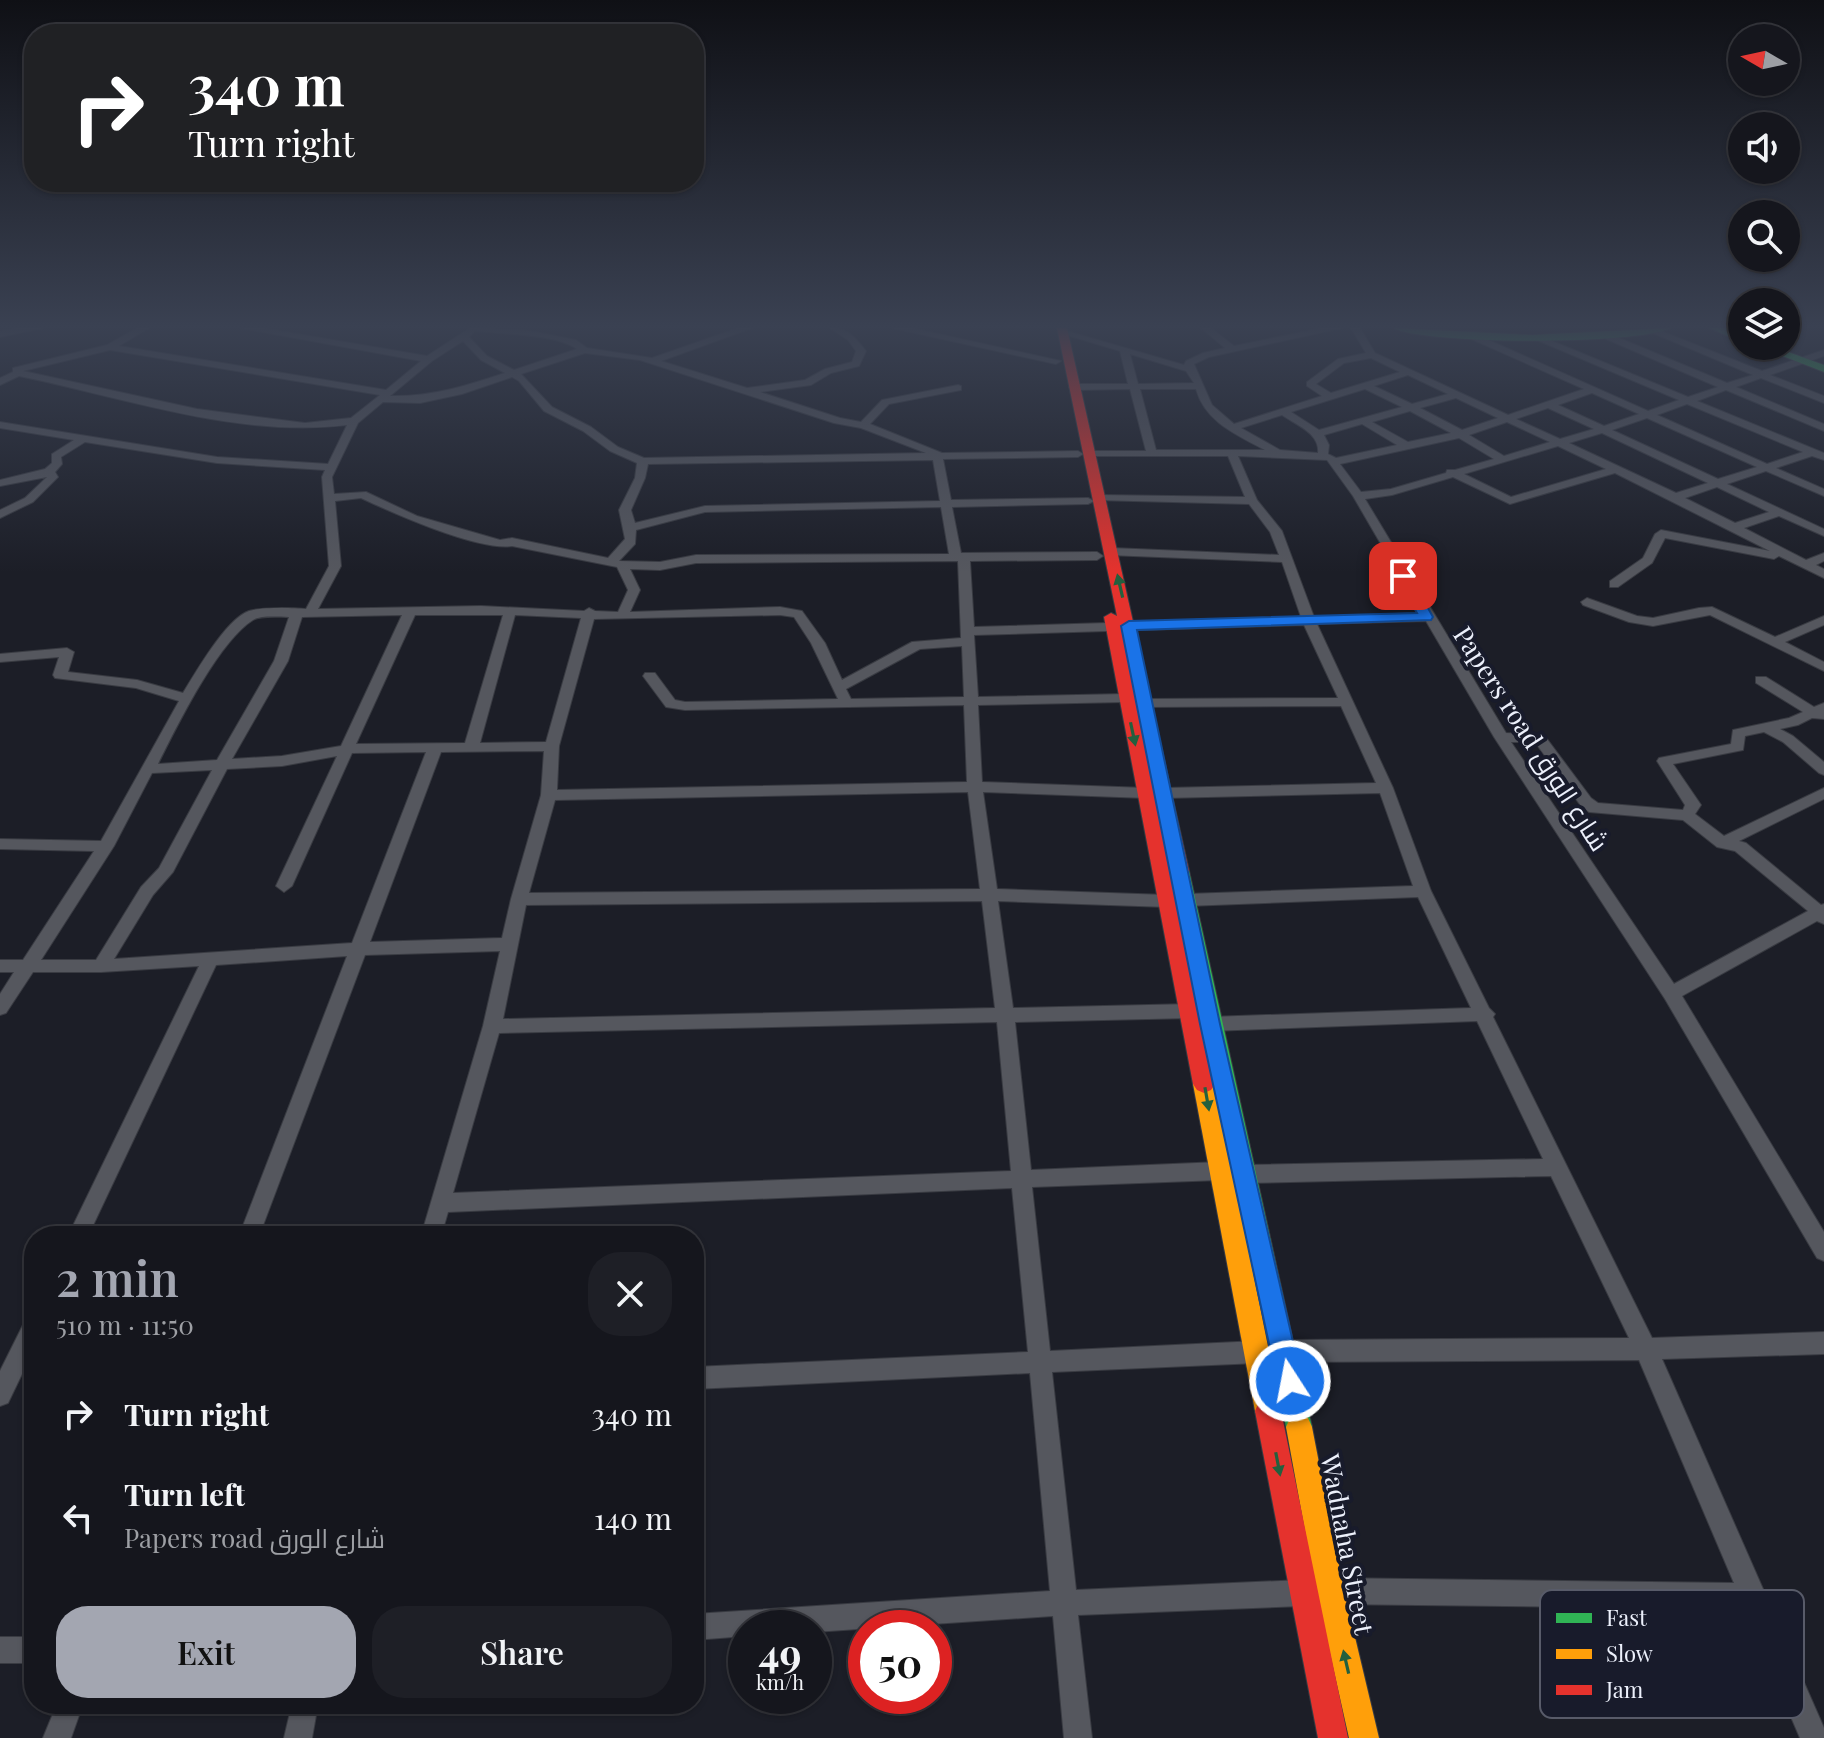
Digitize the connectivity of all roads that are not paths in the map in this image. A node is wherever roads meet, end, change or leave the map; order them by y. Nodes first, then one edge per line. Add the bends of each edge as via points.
1 (193, 409) edge
2 (368, 409) edge
3 (548, 409) edge
4 (806, 409) edge
5 (879, 409) edge
6 (1071, 409) edge
7 (1077, 409) edge
8 (1141, 409) edge
9 (1210, 409) edge
10 (1287, 409) edge
11 (1403, 409) edge
12 (1415, 409) edge
13 (1484, 409) edge
14 (1535, 409) edge
15 (1560, 409) edge
16 (1633, 409) edge
17 (1660, 409) edge
18 (1710, 409) edge
19 (1781, 409) edge
20 (1778, 410) junction
21 (1282, 411) junction
22 (1765, 414) dead end
23 (1645, 415) junction
24 (1502, 418) junction
25 (1753, 418) dead end
26 (1362, 420) junction
27 (354, 421) junction
28 (1740, 422) junction
29 (0, 425) edge
30 (863, 425) junction
31 (1234, 427) junction
32 (20, 428) junction
33 (1824, 428) edge
34 (1606, 429) junction
35 (1318, 434) junction
36 (1461, 434) junction
37 (86, 437) junction
38 (0, 438) edge
39 (1554, 443) junction
40 (1405, 445) junction
41 (1820, 451) edge
42 (1279, 453) junction
43 (937, 454) junction
44 (1152, 454) junction
45 (1232, 454) junction
46 (1085, 457) junction
47 (1500, 458) junction
48 (1328, 459) junction
49 (643, 461) junction
50 (1765, 465) junction
51 (329, 467) junction
52 (1616, 469) junction
53 (49, 471) junction
54 (1451, 472) junction
55 (1717, 482) junction
56 (0, 483) edge
57 (1824, 493) edge
58 (1358, 496) junction
59 (1675, 497) junction
60 (329, 498) junction
61 (1094, 499) junction
62 (1252, 501) junction
63 (948, 504) junction
64 (1780, 512) junction
65 (0, 515) edge
66 (633, 527) junction
67 (1733, 528) junction
68 (1824, 533) edge
69 (1105, 554) junction
70 (1786, 556) junction
71 (960, 557) junction
72 (1824, 557) edge
73 (1287, 559) junction
74 (616, 564) junction
75 (1805, 565) junction
76 (1824, 574) edge
77 (1614, 584) dead end
78 (1587, 602) dead end
79 (304, 612) junction
80 (410, 612) junction
81 (510, 612) junction
82 (589, 612) junction
83 (622, 616) junction
84 (1426, 617) junction
85 (1824, 620) edge
86 (1310, 623) junction
87 (1121, 626) junction
88 (967, 636) junction
89 (1775, 642) junction
90 (0, 658) edge
91 (1824, 667) edge
92 (650, 676) dead end
93 (1761, 680) dead end
94 (842, 694) junction
95 (1125, 698) junction
96 (187, 699) junction
97 (970, 701) junction
98 (1344, 702) junction
99 (1146, 703) junction
100 (1821, 713) edge
101 (1767, 728) junction
102 (1501, 737) junction
103 (552, 746) junction
104 (471, 748) junction
105 (349, 749) junction
106 (435, 749) junction
107 (223, 762) junction
108 (149, 769) junction
109 (1824, 770) edge
110 (975, 787) junction
111 (1386, 788) junction
112 (1155, 793) junction
113 (1824, 793) edge
114 (549, 795) junction
115 (1687, 815) junction
116 (1723, 843) junction
117 (0, 844) edge
118 (106, 846) junction
119 (284, 886) dead end
120 (1423, 891) junction
121 (990, 895) junction
122 (519, 899) junction
123 (1187, 900) junction
124 (1167, 901) junction
125 (1823, 914) edge
126 (510, 944) junction
127 (358, 949) junction
128 (210, 960) junction
129 (0, 966) edge
130 (27, 966) junction
131 (101, 966) junction
132 (1671, 994) junction
133 (0, 1008) edge
134 (1192, 1011) junction
135 (1486, 1014) junction
136 (1005, 1016) junction
137 (1210, 1024) junction
138 (492, 1026) junction
139 (1558, 1167) junction
140 (1220, 1171) junction
141 (1245, 1174) junction
142 (1020, 1180) junction
143 (439, 1203) junction
144 (83, 1226) edge
145 (253, 1226) edge
146 (433, 1226) edge
147 (1824, 1251) edge
148 (1824, 1343) edge
149 (24, 1346) edge
150 (1646, 1349) junction
151 (1284, 1351) junction
152 (1258, 1352) junction
153 (1039, 1362) junction
154 (704, 1378) edge
155 (0, 1395) edge
156 (1749, 1590) edge
157 (1330, 1591) junction
158 (1302, 1593) junction
159 (1540, 1593) edge
160 (1064, 1603) junction
161 (704, 1626) edge
162 (0, 1650) edge
163 (24, 1650) edge
164 (66, 1714) edge
165 (303, 1714) edge
166 (1804, 1715) edge
167 (57, 1738) edge
168 (298, 1738) edge
169 (1078, 1738) edge
170 (1333, 1738) edge
171 (1364, 1738) edge
172 (1814, 1738) edge

1 - 27 street via 307,426
2 - 27 street
3 - 49 street
4 - 30 street
5 - 30 street
6 - 46 main road
7 - 46 main road, Wadnaha Street
8 - 44 street
9 - 31 street
10 - 21 street
11 - 26 street
12 - 36 street
13 - 24 street
14 - 24 street
15 - 34 street
16 - 23 street
17 - 23 street
18 - 28 street
19 - 20 street
20 - 22 street
20 - 33 street
21 - 31 street
21 - 35 street
23 - 34 street
23 - 50 street
24 - 36 street
24 - 39 street
25 - 28 street
26 - 35 street
26 - 40 street
27 - 51 street
28 - 41 street
29 - 32 street
30 - 43 street
31 - 42 street
32 - 37 street
32 - 38 street
34 - 39 street
34 - 55 street
35 - 48 street
36 - 40 street
36 - 47 street
37 - 51 street via 217,460
37 - 53 street via 56,456 57,464
39 - 47 street
39 - 52 street
40 - 48 street
41 - 50 street
42 - 45 street
42 - 48 street
43 - 46 street
43 - 49 street
43 - 63 street
44 - 45 street
44 - 46 street
45 - 62 street
46 - 61 main road, Wadnaha Street
47 - 54 street
48 - 58 street, Papers road شارع الورق
49 - 66 street via 625,510
50 - 55 street
50 - 57 street
51 - 60 street
52 - 54 street via 1510,501
52 - 59 street
53 - 56 street
53 - 65 street via 53,477 29,500
54 - 58 street via 1392,492
55 - 59 street
55 - 64 street
58 - 84 street, Papers road شارع الورق
59 - 67 street
60 - 74 street via 362,494 413,518 500,544 512,542
60 - 79 street via 335,566
61 - 62 street
61 - 63 street
61 - 69 main road, Wadnaha Street
62 - 73 street via 1276,531
63 - 66 street via 705,509
63 - 71 street
64 - 67 street
64 - 68 street
66 - 74 street via 632,539
67 - 70 street
69 - 71 street
69 - 73 street
69 - 87 main road, Wadnaha Street
70 - 75 street
70 - 77 street via 1661,534 1648,560
71 - 74 street
71 - 88 street
72 - 75 street
73 - 86 street
74 - 83 street via 634,590
75 - 76 street
78 - 89 street via 1648,622 1712,611
79 - 80 street
79 - 96 street via 243,619
79 - 107 street
80 - 81 street
80 - 105 street
81 - 82 street
81 - 104 street
82 - 83 street
82 - 103 street
83 - 94 street via 798,614
84 - 86 street
84 - 102 street, Papers road شارع الورق
85 - 89 street
86 - 87 street
86 - 98 street
87 - 88 street
87 - 95 main road
87 - 99 main road, Wadnaha Street
88 - 94 street via 917,645
88 - 97 street
89 - 91 street
90 - 96 street via 67,652 60,675 137,684
92 - 94 street via 671,704
93 - 100 street
94 - 97 street
95 - 97 street
95 -> 112 main road
96 - 108 street
97 - 110 street
98 - 99 street
98 - 111 street
99 - 112 main road, Wadnaha Street
100 - 101 street
101 - 109 street
101 - 115 street via 1738,733 1738,747 1664,761 1693,805
102 - 115 street via 1539,738 1594,808
102 - 132 street, Papers road شارع الورق
103 - 104 street
103 - 114 street
104 - 106 street
105 - 106 street
105 - 107 street via 282,761
105 - 119 street
106 - 127 street
107 - 108 street
107 - 131 street via 165,872 147,891
108 - 118 street
110 - 112 street
110 - 114 street
110 - 121 street
111 - 112 street
111 - 120 street
112 - 123 main road, Wadnaha Street
112 - 124 main road
113 - 116 street
114 - 122 street
115 - 116 street
116 - 125 street via 1740,847
117 - 118 street
118 - 130 street
120 - 123 street
120 - 135 street
121 - 122 street
121 - 124 street
121 - 136 street
122 - 126 street
123 - 137 main road, Wadnaha Street
124 - 134 main road
125 - 132 street
126 - 127 street
126 - 138 street
127 - 128 street
127 - 145 street
128 - 131 street
128 - 144 street
129 - 130 street
130 - 131 street
130 - 133 street
132 - 147 street, Papers road شارع الورق
134 - 136 street
134 -> 140 main road
135 - 137 street
135 - 139 street
136 - 138 street
136 - 142 street
137 - 141 main road, Wadnaha Street
138 - 143 street
139 - 141 street
139 - 150 street
140 - 142 street
140 - 152 main road
141 - 151 main road, Wadnaha Street
142 - 143 street
142 - 153 street
143 - 146 street
148 - 150 street
149 - 155 street
150 - 151 street
150 - 156 street
151 - 157 main road, Wadnaha Street
152 - 153 street
152 -> 158 main road
153 - 154 street
153 - 160 street
157 - 159 street
171 -> 157 main road, Wadnaha Street
158 - 160 street
158 - 170 main road
160 - 161 street
160 - 169 street
162 - 163 street
164 - 167 street
165 - 168 street
166 - 172 street

